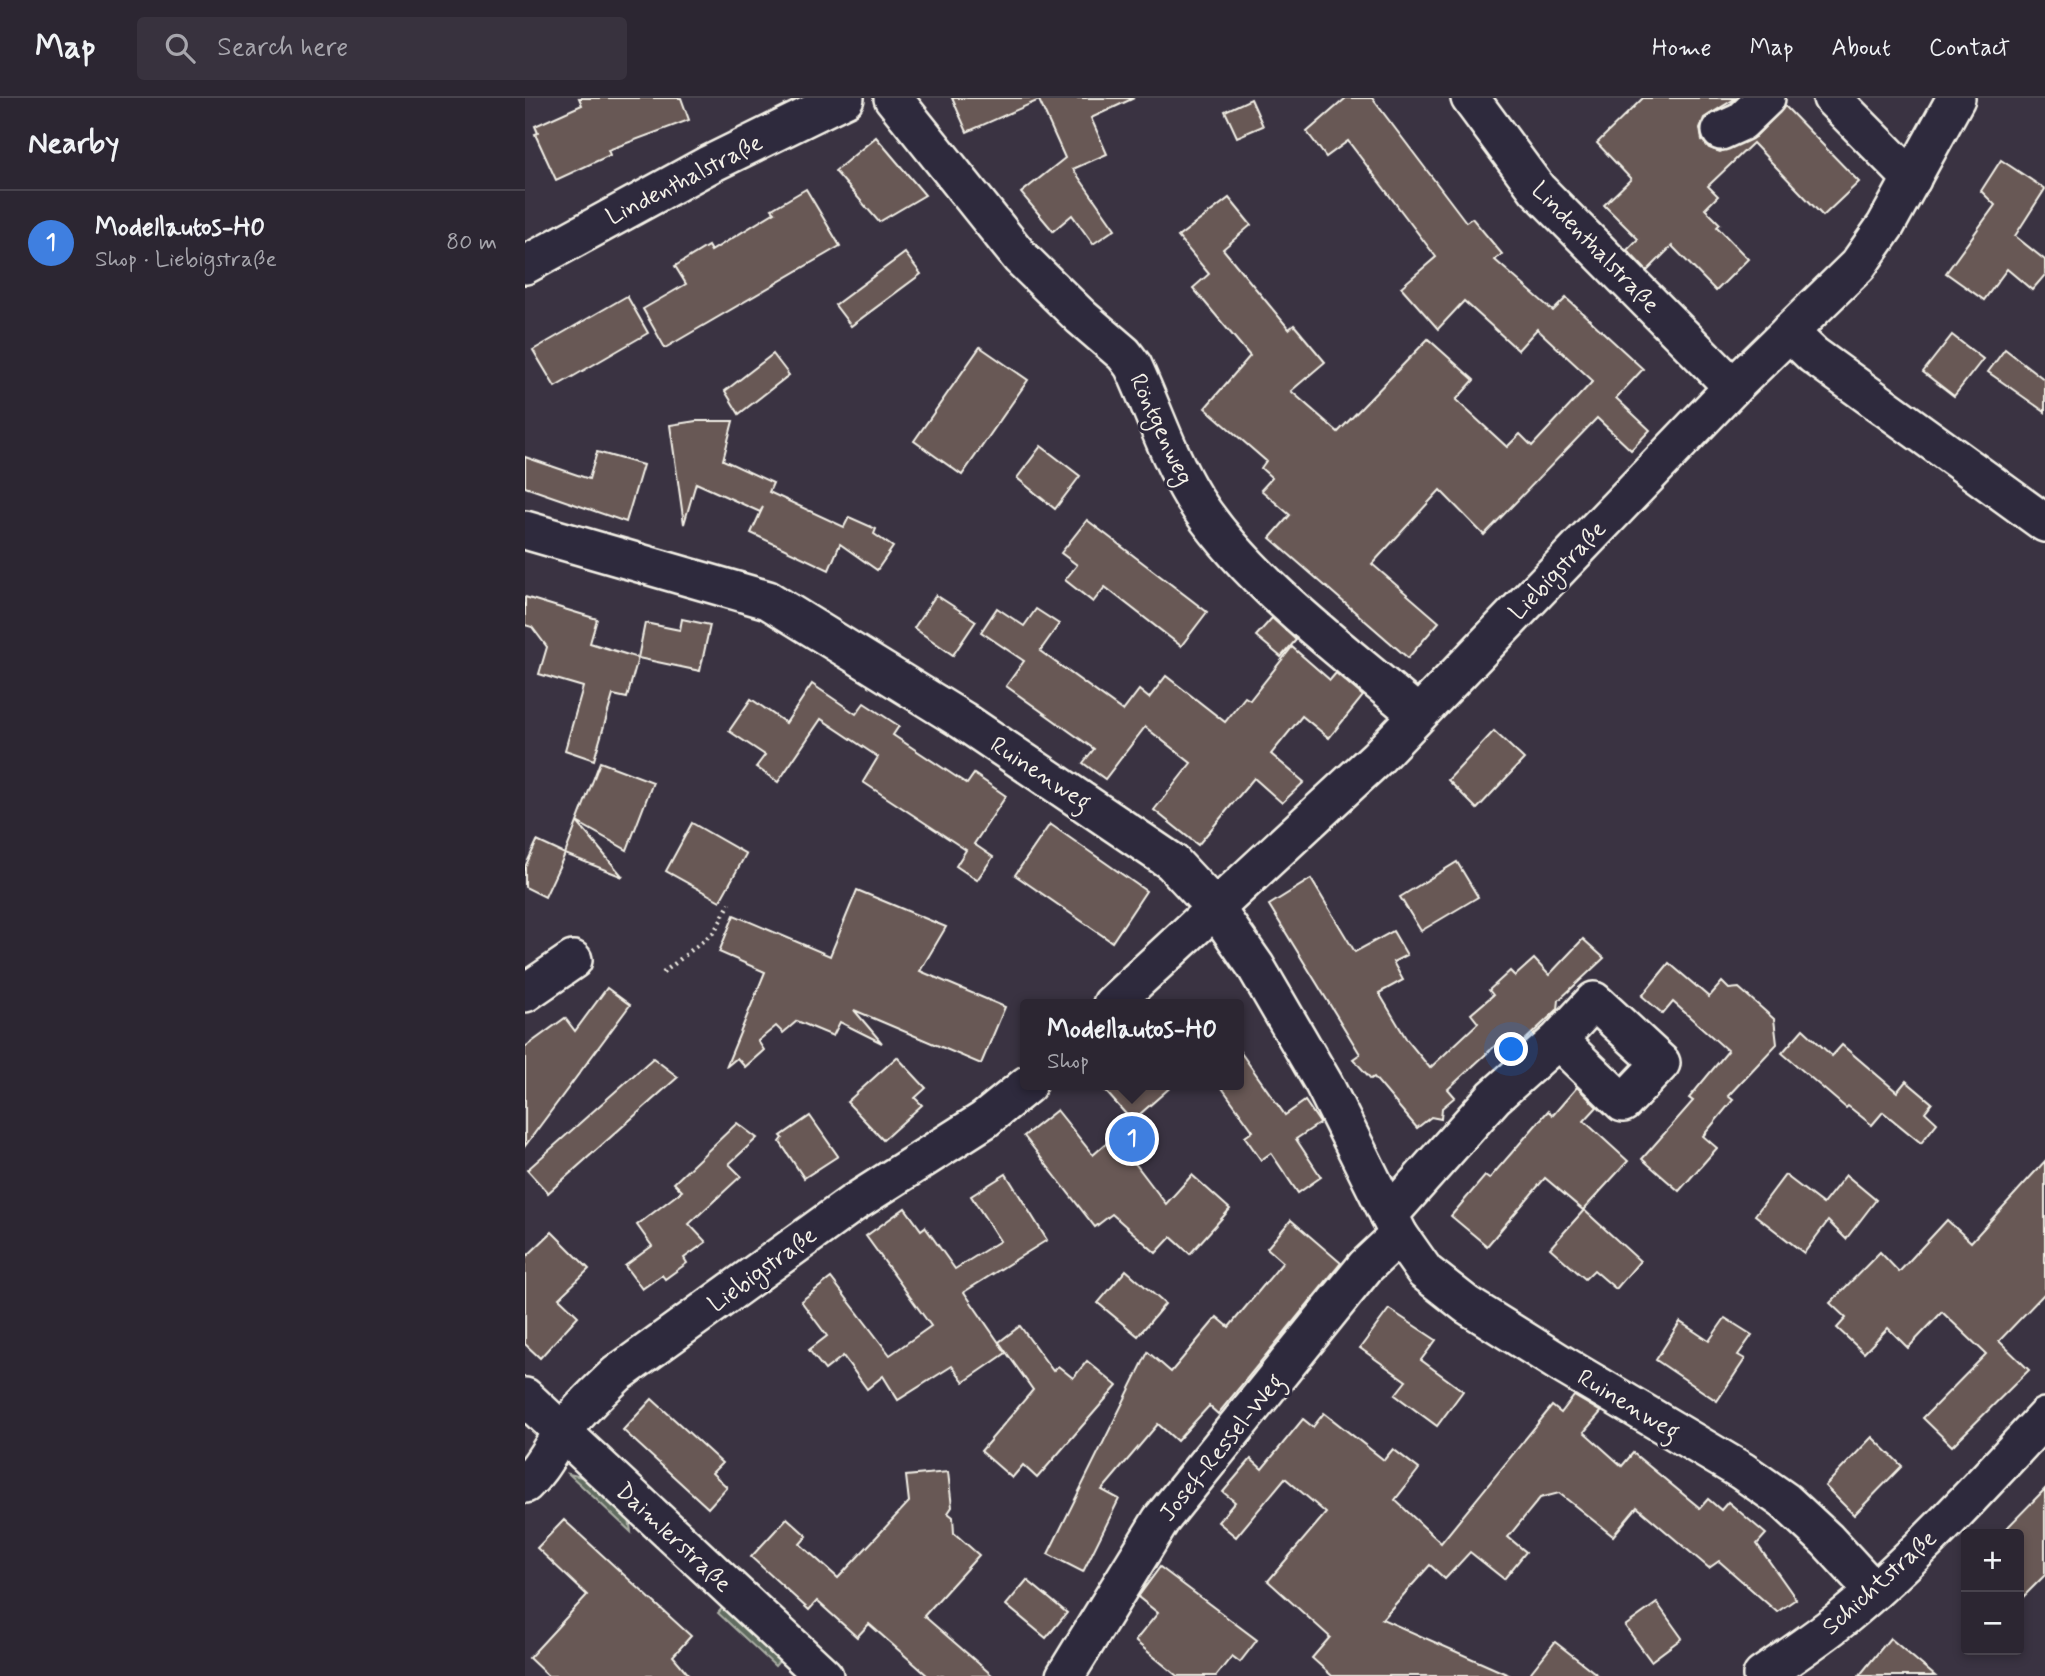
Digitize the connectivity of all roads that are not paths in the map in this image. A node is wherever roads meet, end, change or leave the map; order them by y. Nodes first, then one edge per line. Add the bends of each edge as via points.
1 (845, 98) edge
2 (893, 98) edge
3 (1470, 98) edge
4 (1766, 98) edge
5 (1832, 98) edge
6 (1956, 98) edge
7 (786, 111) edge
8 (1721, 131) dead end
9 (1912, 179) junction
10 (525, 265) edge
11 (1789, 332) junction
12 (1733, 387) junction
13 (2045, 523) edge
14 (525, 530) edge
15 (1417, 715) junction
16 (1215, 908) junction
17 (573, 960) dead end
18 (525, 993) edge
19 (1117, 999) edge
20 (1557, 1041) dead end
21 (1021, 1090) edge
22 (1394, 1225) junction
23 (525, 1397) edge
24 (2045, 1417) edge
25 (562, 1433) junction
26 (525, 1484) edge
27 (1874, 1591) junction
28 (824, 1676) edge
29 (1065, 1676) edge
30 (1762, 1676) edge

1 - 7 street, Lindenthalstraße
2 - 15 street, Röntgenweg via 1020,257 1129,360 1182,476 1218,532 1255,572
3 - 12 street, Lindenthalstraße via 1537,189
4 - 8 street via 1741,122
5 - 9 street
6 - 9 street, Liebigstraße
7 - 10 street, Lindenthalstraße via 675,182
9 - 11 street, Liebigstraße via 1858,265
11 - 12 street, Liebigstraße
11 - 13 street via 1813,355
12 - 15 street, Liebigstraße
14 - 16 street, Ruinenweg via 752,595 786,610 1147,843
15 - 16 street, Liebigstraße via 1338,796
16 - 19 street, Liebigstraße
16 - 22 street, Ruinenweg via 1285,1014
17 - 18 street
20 - 22 street via 1494,1097
21 - 25 street, Liebigstraße via 984,1120 852,1204 665,1337 588,1401
22 - 27 street, Ruinenweg via 1425,1272 1467,1305 1742,1471 1827,1540
22 - 29 street, Josef-Ressel-Weg via 1161,1520
23 - 25 street, Daimlerstraße
24 - 27 street, Schichtstraße
25 - 26 street, Liebigstraße
25 - 28 street, Daimlerstraße
27 - 30 street, Schichtstraße

